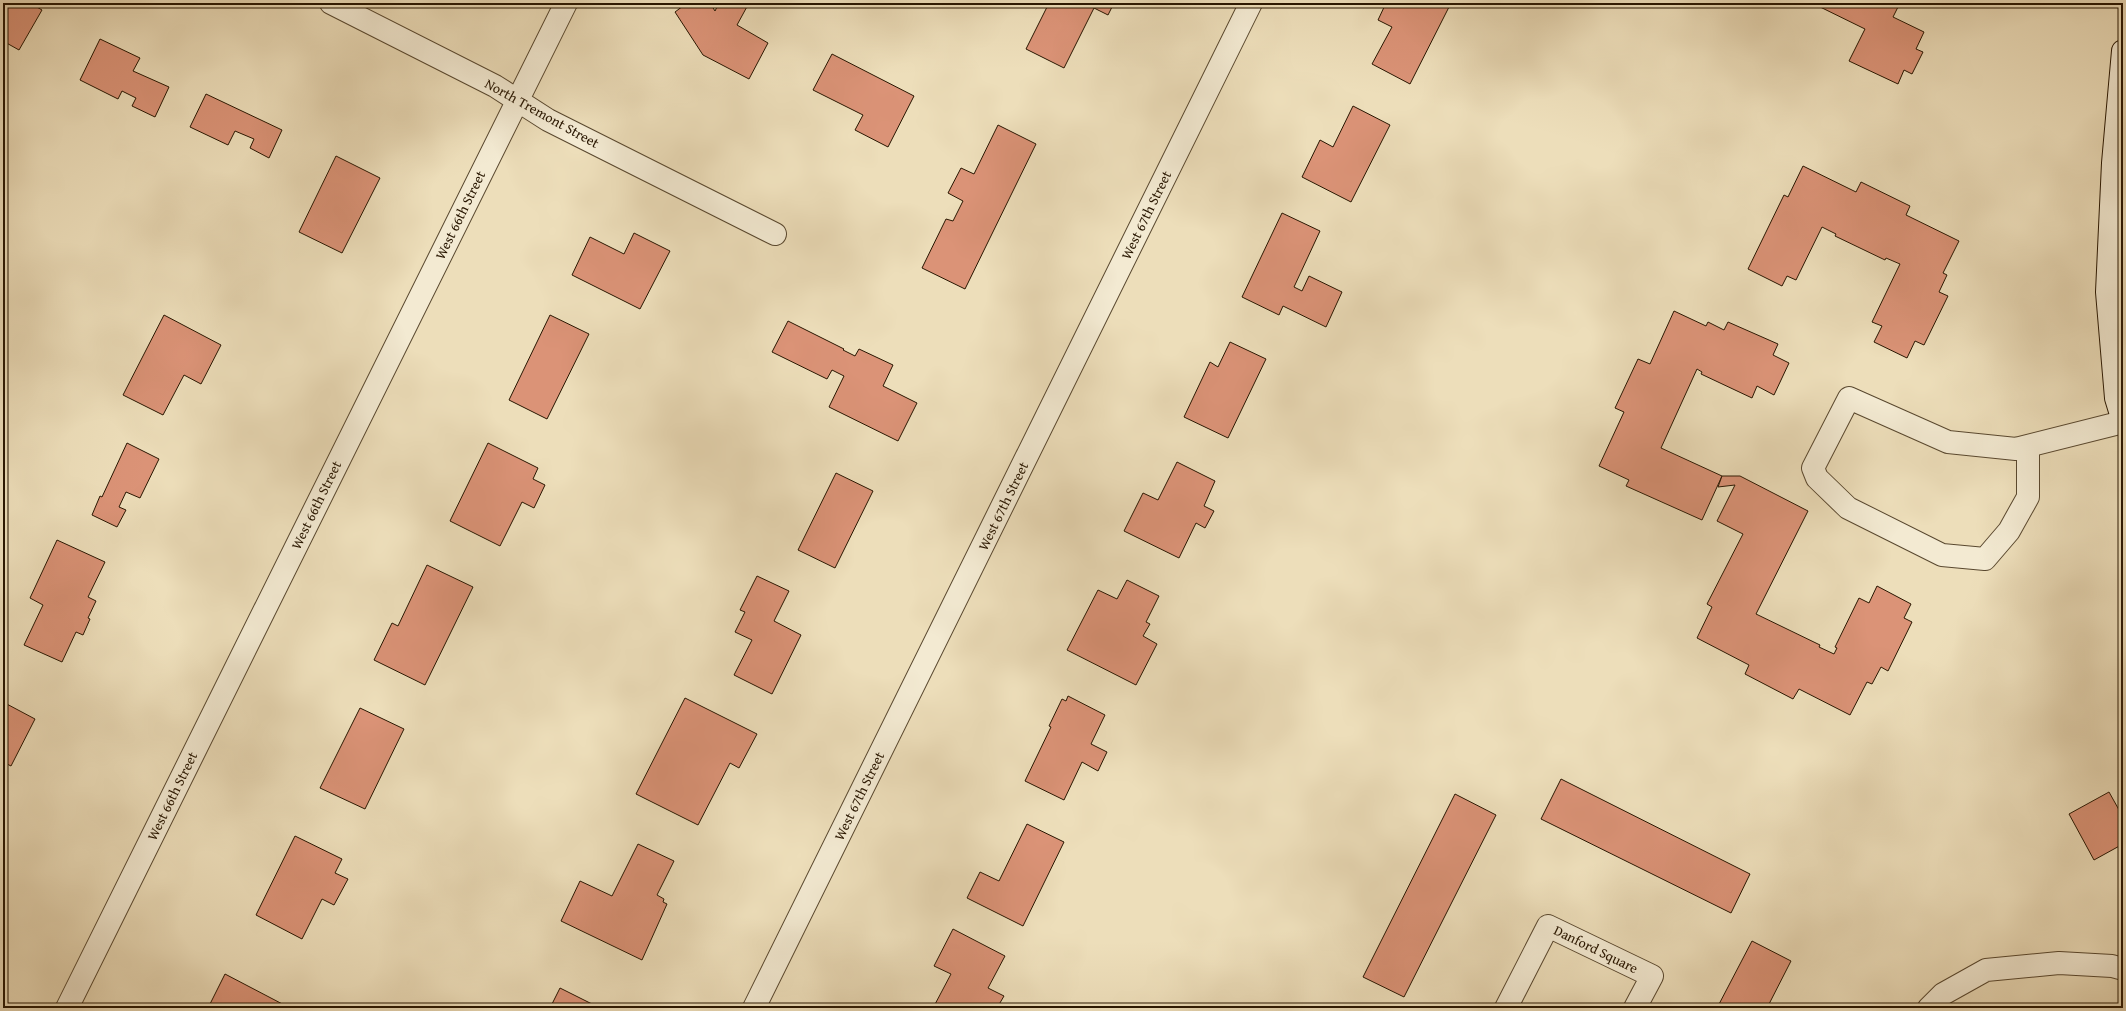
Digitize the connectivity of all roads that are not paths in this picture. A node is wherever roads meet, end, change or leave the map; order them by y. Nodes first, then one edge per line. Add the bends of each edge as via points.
1 (331, 3) edge
2 (566, 3) edge
3 (1251, 3) edge
4 (2123, 51) edge
5 (517, 101) junction
6 (775, 234) dead end
7 (2123, 422) edge
8 (2028, 446) junction
9 (2117, 968) edge
10 (67, 1008) edge
11 (754, 1008) edge
12 (1506, 1008) edge
13 (1635, 1008) edge
14 (1928, 1008) edge

1 - 5 street, North Tremont Street via 495,86
2 - 5 street, West 66th Street
3 - 11 street, West 67th Street
4 - 7 street via 2113,163 2107,292 2116,398
5 - 6 street, North Tremont Street via 548,120
5 - 10 street, West 66th Street
7 - 8 street
8 - 8 street via 2016,449 1948,442 1849,398 1813,468 1816,478 1848,508 1942,555 1985,559 2009,531 2028,497
9 - 14 street via 2059,963 1986,970 1943,994
12 - 13 street, Danford Square via 1548,926 1652,976

